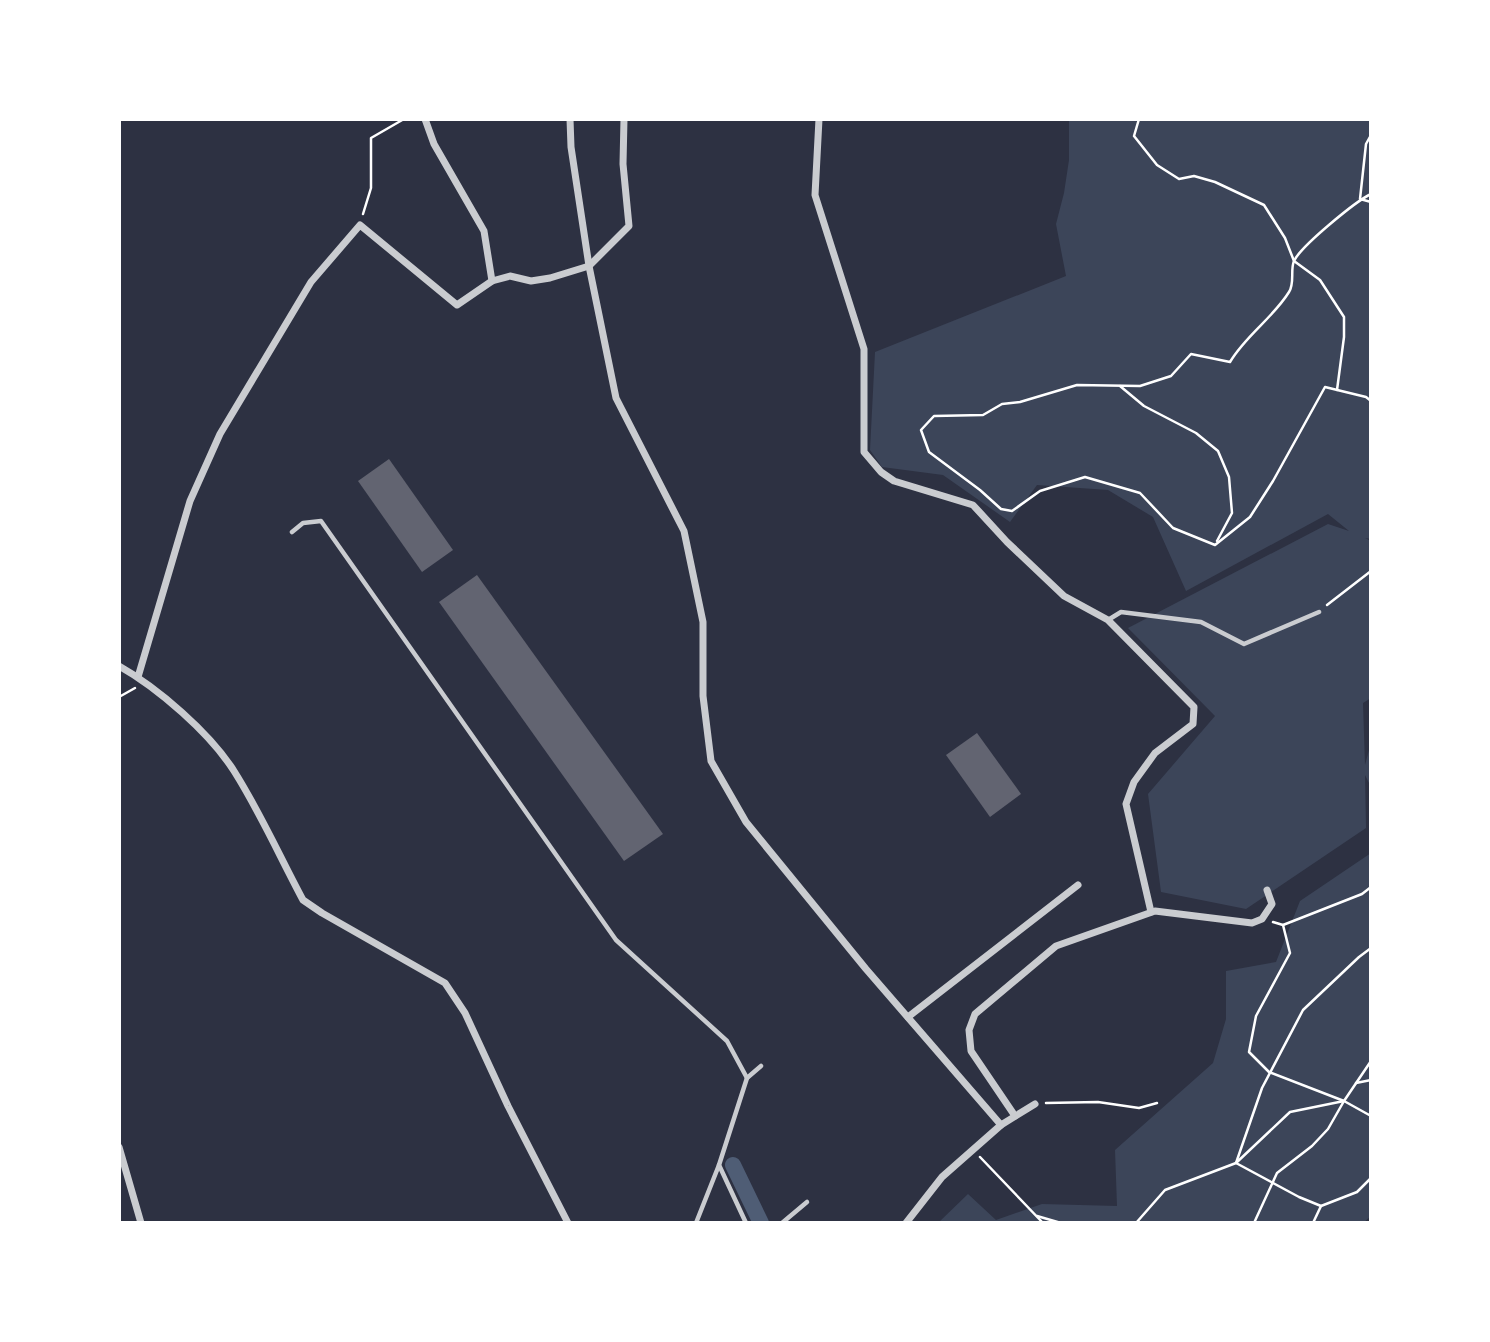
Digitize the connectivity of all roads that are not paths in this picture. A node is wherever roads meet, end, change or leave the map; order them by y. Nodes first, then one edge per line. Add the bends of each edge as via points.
1 (425, 119) edge
2 (570, 119) edge
3 (624, 119) edge
4 (819, 119) edge
5 (589, 266) junction
6 (492, 281) junction
7 (292, 532) dead end
8 (1319, 612) road end
9 (1108, 620) junction
10 (119, 666) edge
11 (138, 677) junction
12 (1078, 885) dead end
13 (1267, 890) dead end
14 (1151, 912) junction
15 (908, 1017) junction
16 (761, 1066) dead end
17 (747, 1078) junction
18 (1035, 1104) road end
19 (1015, 1116) junction
20 (1002, 1125) junction
21 (119, 1147) edge
22 (719, 1165) junction
23 (807, 1202) dead end
24 (141, 1223) edge
25 (568, 1223) edge
26 (696, 1223) edge
27 (746, 1223) edge
28 (782, 1223) edge
29 (906, 1223) edge

1 - 6 street via 434,144 484,231
2 - 5 street
3 - 5 street via 629,226
4 - 9 street via 815,195 864,349 864,452 894,481 973,505 1064,596
5 - 6 street via 541,280 510,276
5 - 15 street via 616,398 684,531 703,622 711,761 746,822
6 - 11 street via 457,305 360,225 311,282 220,434 190,501
7 - 17 lane via 303,523 321,521 616,940 727,1041
8 - 9 lane via 1244,644 1201,622 1121,612
9 - 14 street via 1194,707 1193,723 1155,753 1134,782 1126,804
10 - 11 street
11 - 25 street via 191,720 233,770 303,900 445,983 465,1013
12 - 15 street
13 - 14 street via 1272,904 1262,919 1252,923
14 - 19 street via 1056,946 975,1013 969,1030 971,1051
15 - 20 street
16 - 17 lane
17 - 22 lane
18 - 19 street
19 - 20 street
20 - 29 street via 942,1177
21 - 24 street
22 - 26 lane
22 - 27 lane
23 - 28 lane

